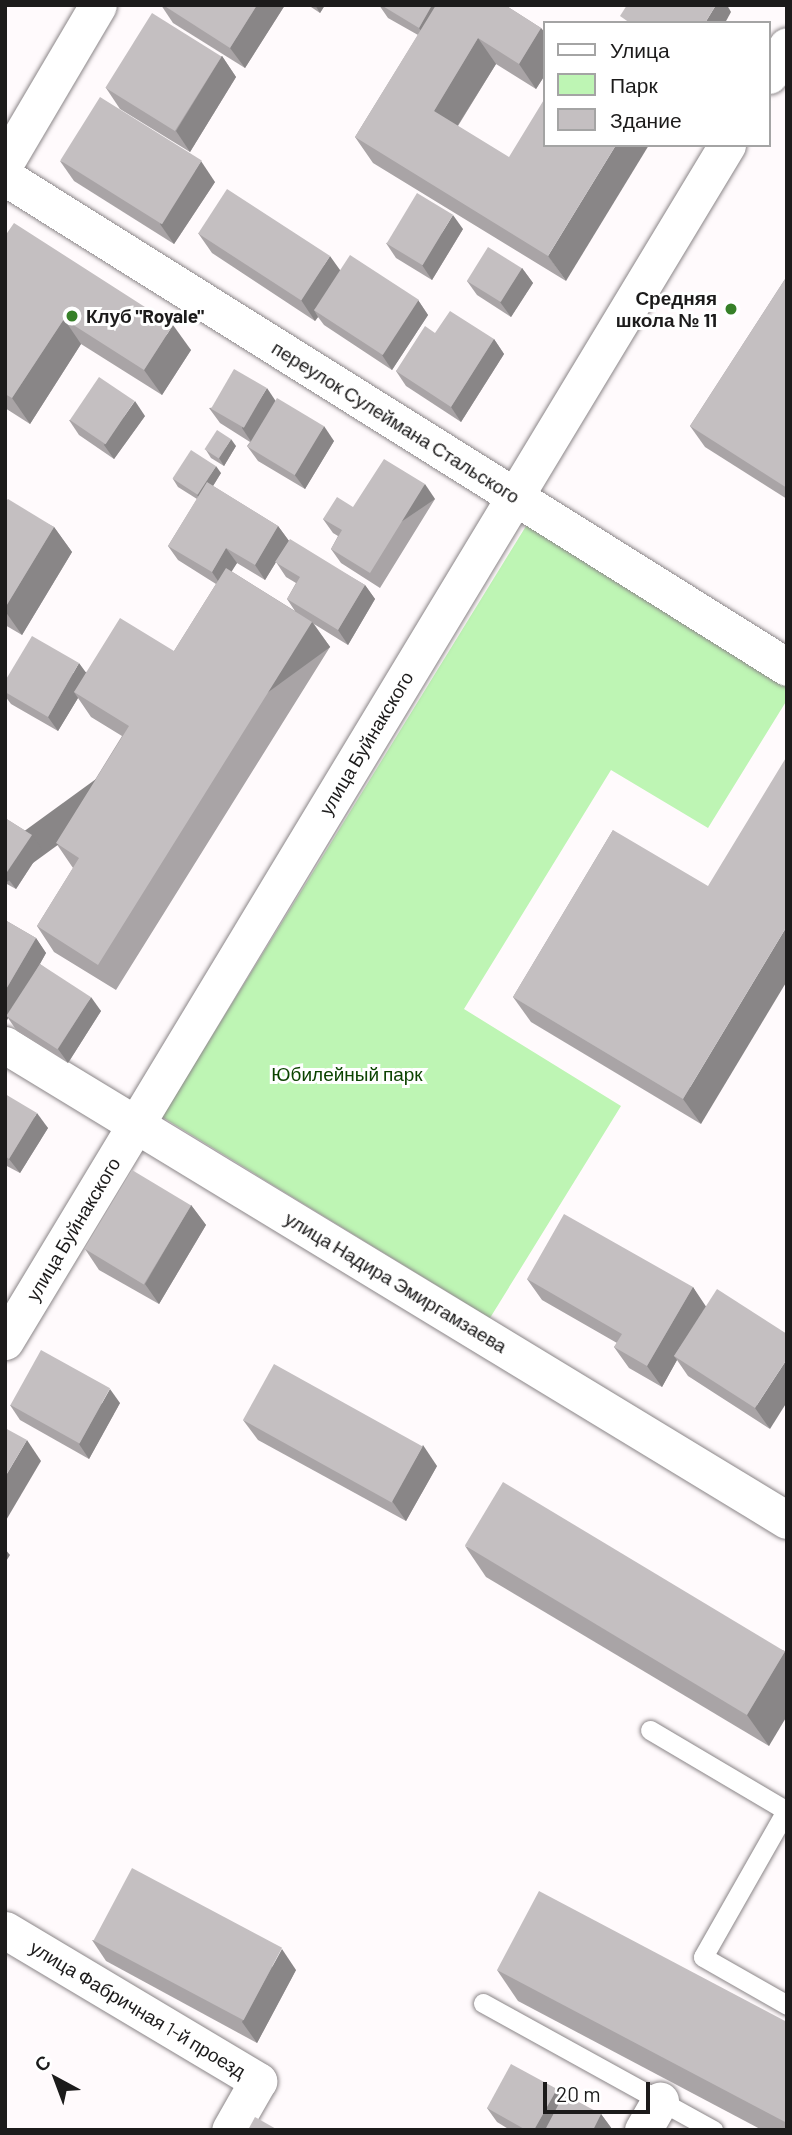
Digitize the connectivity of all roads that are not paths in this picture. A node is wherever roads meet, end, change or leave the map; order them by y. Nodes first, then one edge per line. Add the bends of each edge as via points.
1 (98, 5) edge
2 (787, 46) edge
3 (771, 72) edge
4 (726, 147) edge
5 (5, 163) edge
6 (5, 177) edge
7 (515, 496) junction
8 (787, 667) edge
9 (5, 1045) edge
10 (136, 1126) junction
11 (5, 1341) edge
12 (787, 1520) edge
13 (650, 1730) dead end
14 (787, 1810) edge
15 (5, 1930) edge
16 (482, 2003) dead end
17 (787, 2005) edge
18 (652, 2115) edge
19 (230, 2130) edge
20 (713, 2130) edge

1 - 5 street
2 - 3 street
4 - 7 street, улица Буйнакского
6 - 7 street, переулок Сулеймана Стальского
7 - 8 street, переулок Сулеймана Стальского
7 - 10 street, улица Буйнакского
9 - 10 street, улица Надира Эмиргамзаева
10 - 11 street, улица Буйнакского
10 - 12 street, улица Надира Эмиргамзаева
13 - 14 lane
14 - 17 lane via 703,1957
15 - 19 street, улица Фабричная 1-й проезд via 258,2081
16 - 18 lane
18 - 20 lane

